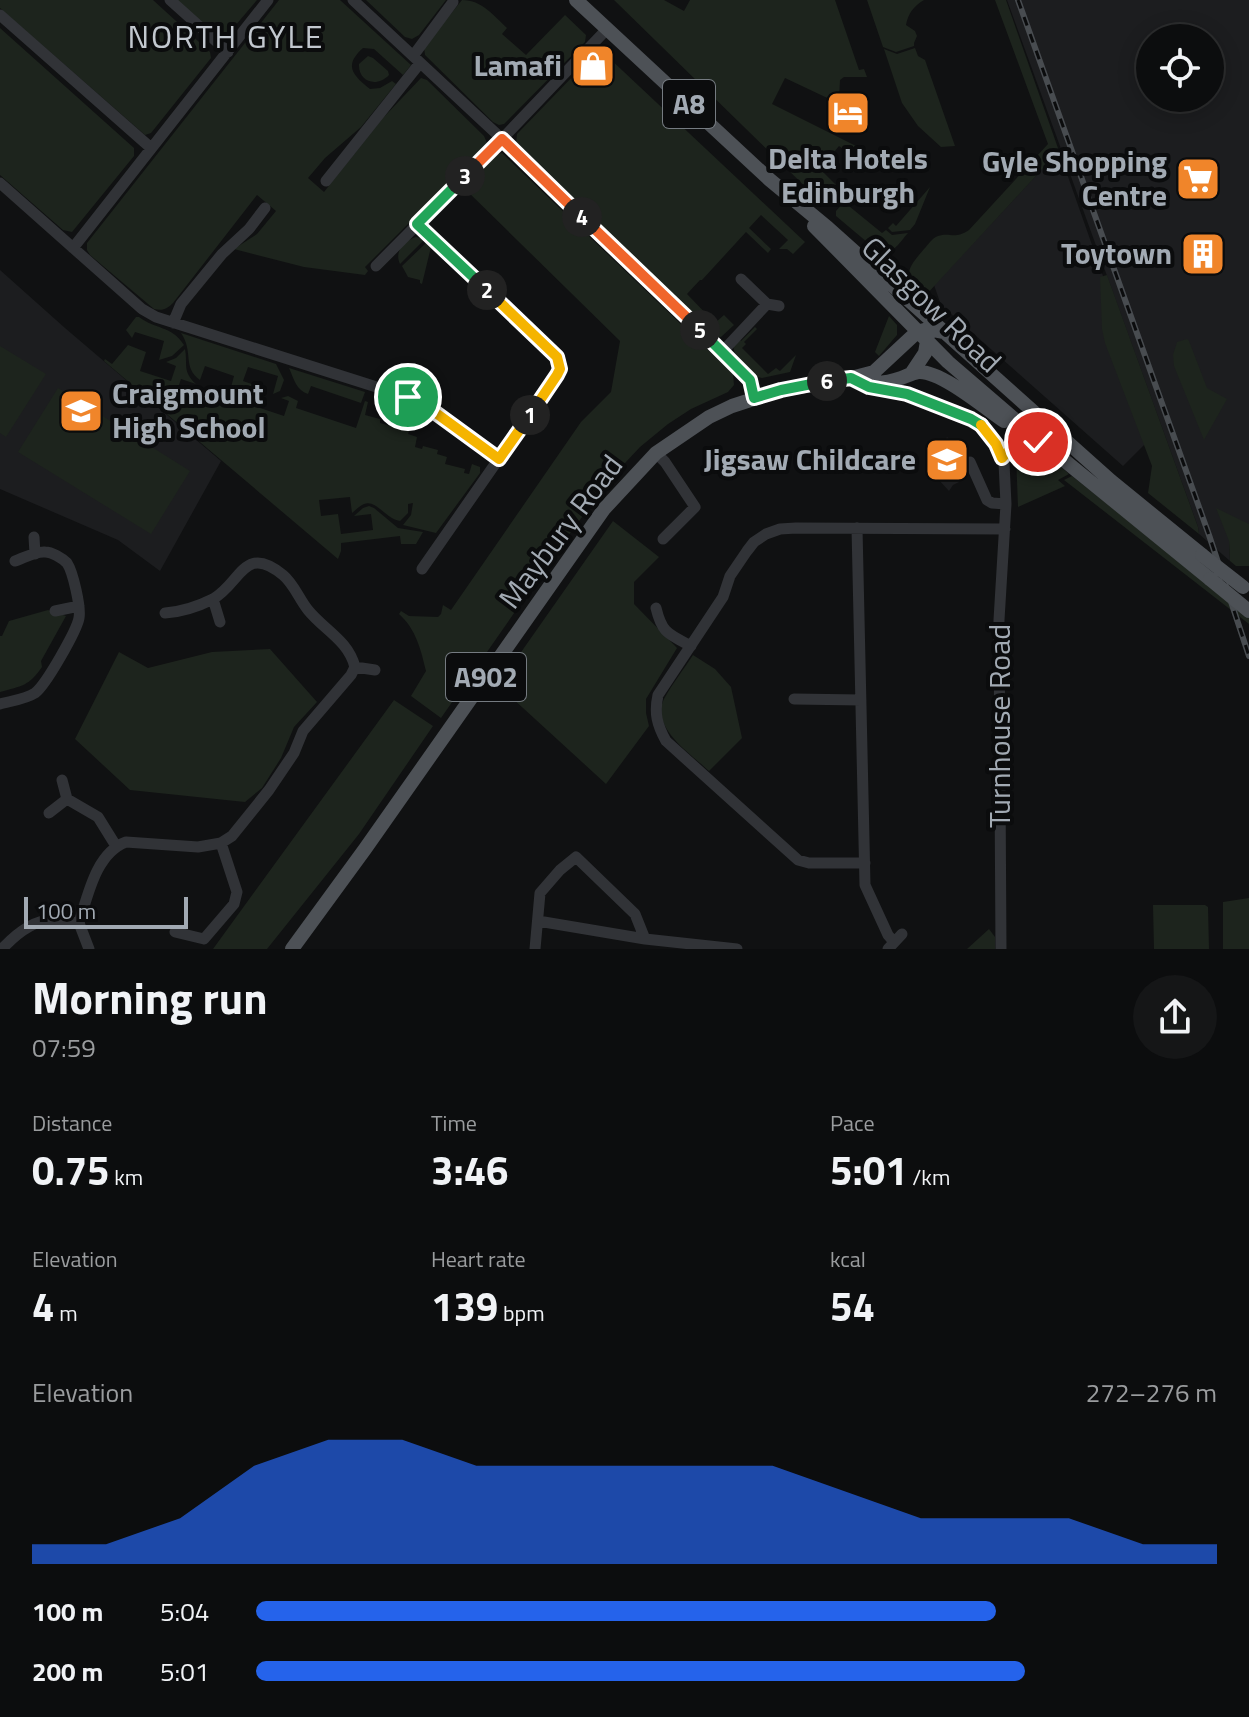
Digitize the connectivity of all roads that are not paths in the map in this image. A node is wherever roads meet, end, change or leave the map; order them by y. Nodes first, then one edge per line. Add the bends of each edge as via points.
1 (170, 0) edge
2 (268, 0) edge
3 (353, 0) edge
4 (576, 0) edge
5 (453, 2) edge
6 (0, 15) edge
7 (607, 29) junction
8 (228, 52) junction
9 (417, 60) junction
10 (502, 139) junction
11 (151, 148) junction
12 (770, 180) junction
13 (326, 181) dead end
14 (0, 183) edge
15 (265, 208) dead end
16 (417, 224) junction
17 (73, 248) junction
18 (376, 266) dead end
19 (741, 279) dead end
20 (922, 312) junction
21 (173, 323) junction
22 (944, 332) junction
23 (924, 335) junction
24 (722, 352) junction
25 (887, 359) junction
26 (905, 376) junction
27 (851, 378) junction
28 (943, 378) joint
29 (907, 394) junction
30 (754, 398) junction
31 (1024, 427) junction
32 (1049, 448) junction
33 (656, 453) junction
34 (1002, 458) junction
35 (499, 459) junction
36 (970, 462) dead end
37 (1006, 504) junction
38 (857, 528) junction
39 (1005, 529) junction
40 (34, 537) dead end
41 (663, 539) dead end
42 (35, 554) junction
43 (15, 561) dead end
44 (422, 569) dead end
45 (1246, 589) edge
46 (213, 599) junction
47 (79, 606) junction
48 (656, 608) dead end
49 (55, 611) dead end
50 (1249, 611) edge
51 (165, 613) dead end
52 (220, 622) dead end
53 (691, 646) junction
54 (355, 667) junction
55 (375, 670) dead end
56 (794, 699) dead end
57 (861, 700) junction
58 (0, 704) edge
59 (62, 780) dead end
60 (67, 799) junction
61 (49, 813) dead end
62 (221, 843) junction
63 (116, 846) junction
64 (865, 863) junction
65 (321, 906) junction
66 (538, 921) junction
67 (79, 923) junction
68 (175, 932) dead end
69 (645, 939) junction
70 (895, 942) edge
71 (208, 944) edge
72 (2, 949) edge
73 (89, 949) edge
74 (280, 949) edge
75 (292, 949) edge
76 (535, 949) edge
77 (737, 949) edge
78 (1001, 949) edge

1 - 8 street
2 - 8 street
3 - 9 street
4 - 7 main road, Glasgow Road / A8
5 - 9 street
6 - 11 street
7 - 10 street
7 - 12 main road, Glasgow Road / A8
8 - 11 street
9 - 10 street
9 - 13 street
10 - 16 street
10 - 24 street
11 - 17 street
12 - 20 main road, Glasgow Road / A8
12 - 23 main road, Glasgow Road / A8
14 - 17 street
15 - 21 street via 181,304
16 - 18 street
16 - 35 street via 557,357 557,375
17 - 21 street via 142,309
19 - 24 street via 773,305
20 - 22 main road, Glasgow Road / A8
20 - 23 main road
21 - 35 street via 408,397
22 - 23 main road
22 - 45 main road, Glasgow Road / A8, bridge via 1111,481
23 - 25 main road, Maybury Road / A902
23 - 26 main road via 925,353
23 - 31 main road, Glasgow Road / A8
24 - 30 street via 750,380
25 - 26 street
25 - 27 main road, Maybury Road / A902 via 874,372
26 - 27 main road, A902 via 868,383
26 - 28 main road, A902 via 929,372
26 - 29 street
27 - 29 street, Turnhouse Road
27 - 30 main road, Maybury Road / A902
28 - 31 main road, A8 via 1008,423
29 - 34 street, Turnhouse Road via 978,422
30 - 33 main road, Maybury Road / A902 via 709,417
31 - 32 main road, Glasgow Road / A8
32 - 34 main road via 1028,441
32 - 50 main road, Glasgow Road / A8, bridge
33 - 41 street via 695,507
33 - 65 main road, Maybury Road / A902 via 604,509
34 - 37 street, Turnhouse Road
35 - 44 street
36 - 37 street via 987,500
37 - 39 street, Turnhouse Road
38 - 39 street
38 - 53 street via 780,529 754,542
38 - 57 street
39 - 78 street, Turnhouse Road via 999,620
40 - 42 street
42 - 43 street
42 - 47 street via 56,555 66,562
46 - 51 street
46 - 52 street
46 - 54 street via 250,564 269,566 285,576 307,609 339,639
47 - 49 street
47 - 58 street via 75,629 38,691
48 - 53 street via 660,625
53 - 64 street via 658,695 655,711 666,741 798,860
54 - 55 street
54 - 62 street via 303,731 269,790
56 - 57 street
57 - 64 street
59 - 60 street
60 - 61 street
60 - 63 street via 98,817
62 - 63 street
62 - 71 street via 237,892
63 - 67 street via 101,864
64 - 70 street via 868,893
65 - 74 main road, Maybury Road / A902
65 - 75 main road, Maybury Road / A902
66 - 69 street
66 - 69 street via 540,893 576,857 635,914
66 - 76 street
67 - 72 street via 34,924
67 - 73 street
68 - 71 street
69 - 77 street

